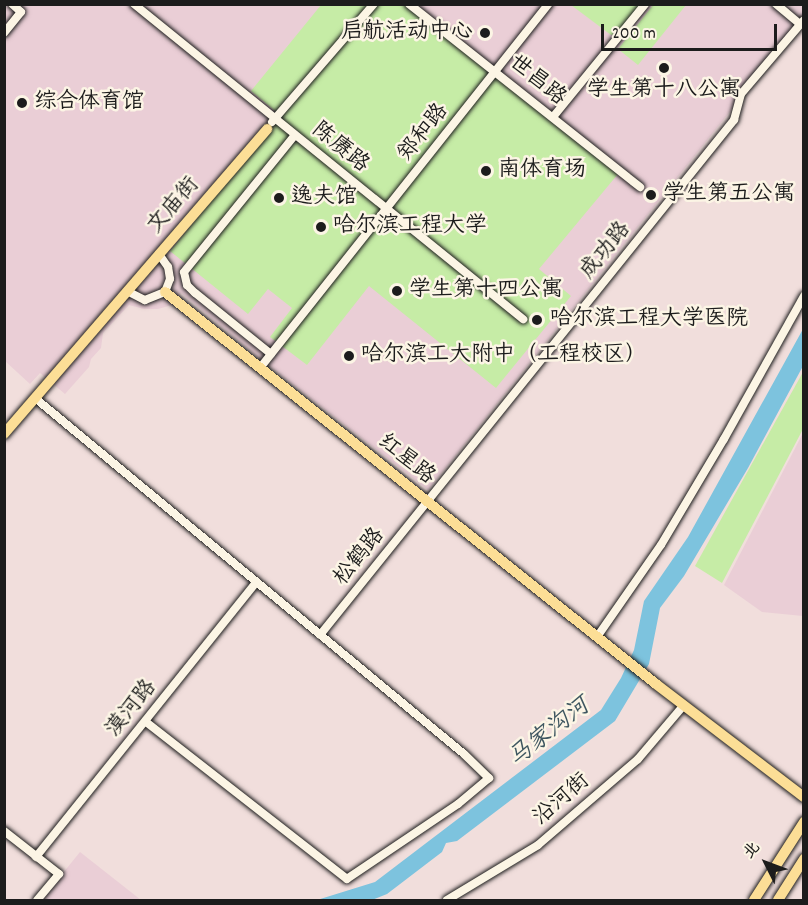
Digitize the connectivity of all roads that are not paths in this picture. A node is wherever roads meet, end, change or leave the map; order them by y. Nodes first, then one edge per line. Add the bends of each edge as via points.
1 (12, 4) edge
2 (134, 4) edge
3 (374, 4) edge
4 (408, 4) edge
5 (549, 4) edge
6 (645, 4) edge
7 (776, 4) edge
8 (802, 22) edge
9 (4, 33) edge
10 (496, 71) junction
11 (553, 117) junction
12 (275, 119) junction
13 (267, 129) joint
14 (295, 135) junction
15 (640, 187) dead end
16 (387, 210) junction
17 (159, 254) junction
18 (127, 291) junction
19 (165, 292) junction
20 (804, 296) edge
21 (523, 319) dead end
22 (271, 354) junction
23 (260, 368) junction
24 (35, 398) junction
25 (4, 434) edge
26 (428, 502) junction
27 (256, 582) junction
28 (320, 635) junction
29 (597, 637) junction
30 (684, 705) junction
31 (145, 721) junction
32 (804, 796) edge
33 (804, 822) edge
34 (4, 831) edge
35 (36, 857) junction
36 (804, 859) edge
37 (37, 900) edge
38 (447, 900) edge
39 (754, 900) edge
40 (778, 900) edge

1 - 9 street via 21,12
2 - 12 street, 陈赓路
3 - 12 street, 文庙街
4 - 10 street, 世昌路
5 - 10 street, 郑和路
6 - 11 street
7 - 8 street
8 - 26 street, 成功路 via 741,94 734,120
10 - 11 street, 世昌路
10 - 16 street, 郑和路
11 - 15 street, 世昌路
12 - 13 street, 文庙街
12 - 14 street, 陈赓路
13 - 17 main road, 文庙街
14 - 16 street, 陈赓路
14 - 22 street via 184,272 187,285 195,293
16 - 21 street, 陈赓路
16 - 22 street, 郑和路
17 - 18 main road, 文庙街
17 - 19 street via 168,267 170,279
18 - 19 street via 145,300
18 - 24 main road, 文庙街
19 - 23 main road, 红星路
20 - 29 street via 661,545
22 - 23 street, 郑和路
23 - 26 main road, 红星路
24 - 25 main road, 文庙街
24 - 27 street
26 - 28 street, 松鹤路
26 - 29 main road, 红星路
27 - 28 street
27 - 31 street, 漠河路
28 - 31 street via 489,778 458,804 347,879
29 - 30 main road, 红星路
30 - 32 main road, 红星路
30 - 38 street, 沿河街 via 638,759 538,845
31 - 35 street, 漠河路
33 - 39 main road
34 - 35 street
35 - 37 street via 58,874
36 - 40 main road

